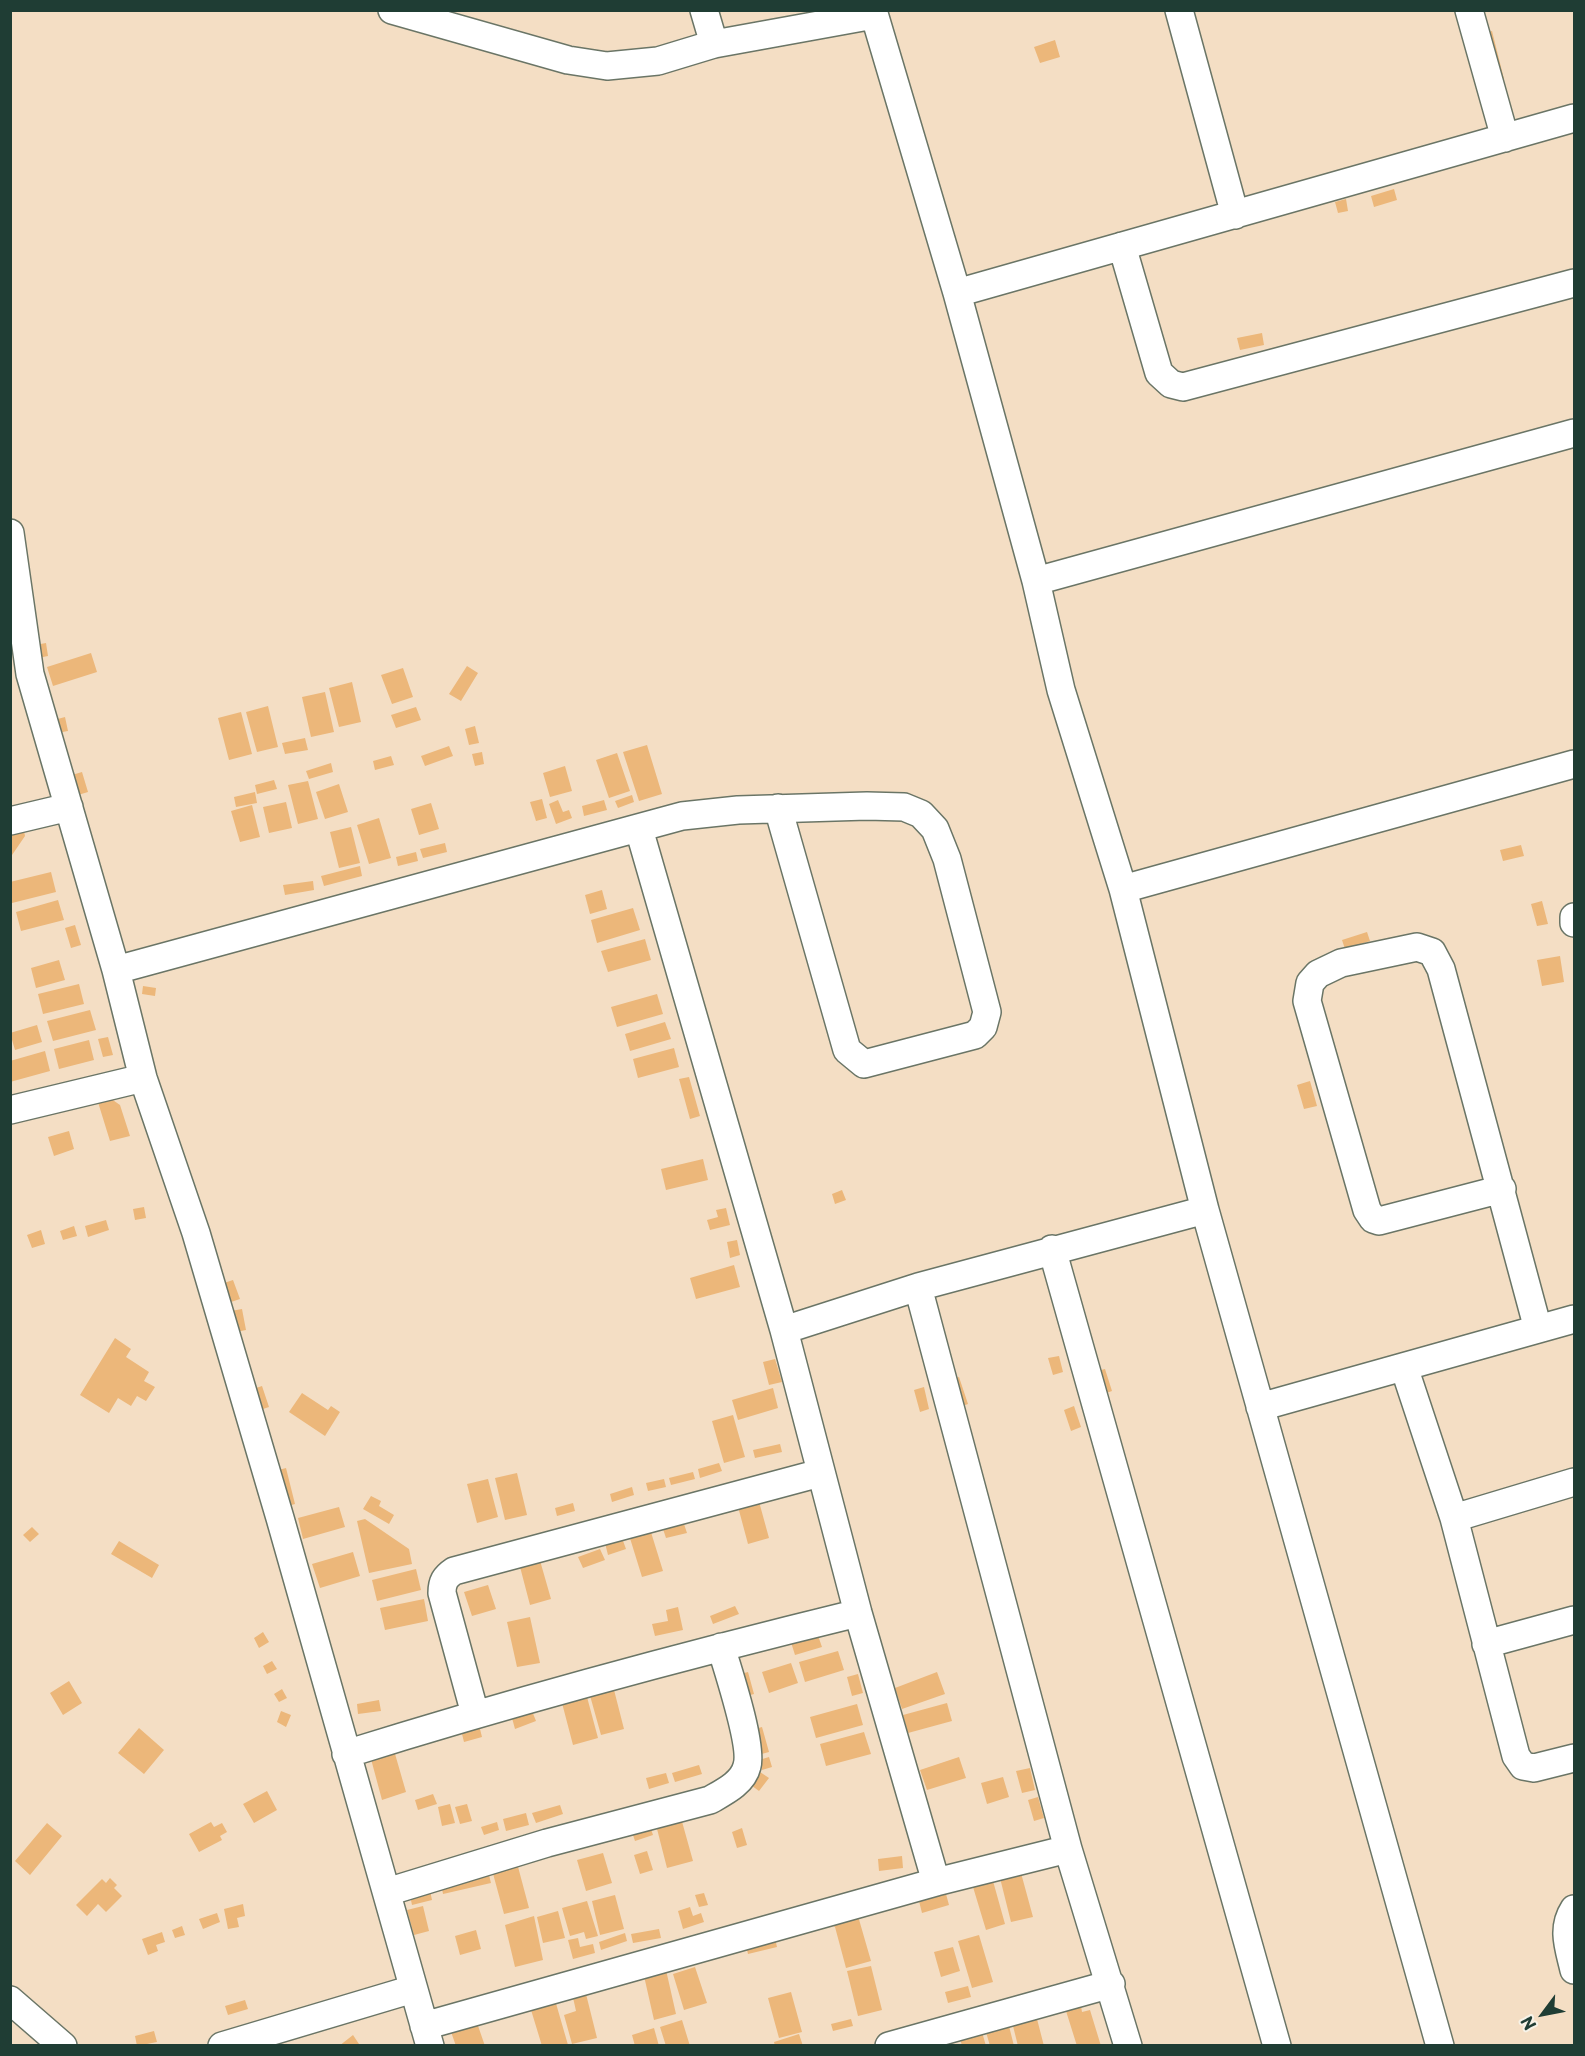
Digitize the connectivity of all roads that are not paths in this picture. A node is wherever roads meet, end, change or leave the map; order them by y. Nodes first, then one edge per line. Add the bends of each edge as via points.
1 (392, 10) edge
2 (704, 10) edge
3 (1179, 10) edge
4 (1469, 10) edge
5 (873, 13) edge
6 (714, 44) junction
7 (1575, 118) edge
8 (1505, 138) junction
9 (1235, 215) junction
10 (1122, 246) junction
11 (1575, 284) edge
12 (957, 293) junction
13 (1575, 433) edge
14 (10, 532) edge
15 (1036, 581) junction
16 (20, 676) edge
17 (1575, 764) edge
18 (69, 807) junction
19 (778, 808) junction
20 (10, 821) edge
21 (639, 829) junction
22 (1123, 889) junction
23 (1575, 917) edge
24 (1575, 923) edge
25 (116, 970) junction
26 (143, 1078) junction
27 (10, 1110) edge
28 (1502, 1189) junction
29 (1205, 1210) junction
30 (1052, 1250) junction
31 (918, 1287) junction
32 (1575, 1319) edge
33 (1538, 1329) junction
34 (784, 1330) junction
35 (1404, 1367) junction
36 (1260, 1407) junction
37 (820, 1473) junction
38 (1575, 1482) edge
39 (1454, 1518) junction
40 (858, 1613) junction
41 (1575, 1620) edge
42 (1486, 1644) junction
43 (721, 1647) junction
44 (475, 1714) junction
45 (346, 1754) junction
46 (1575, 1758) edge
47 (1068, 1849) junction
48 (936, 1882) junction
49 (387, 1892) junction
50 (1575, 1909) edge
51 (1575, 1970) edge
52 (1111, 1984) junction
53 (413, 1989) junction
54 (10, 2000) edge
55 (427, 2036) edge
56 (1437, 2045) edge
57 (63, 2046) edge
58 (222, 2046) edge
59 (889, 2046) edge
60 (1128, 2046) edge
61 (1278, 2046) edge

1 - 6 street via 568,60 607,66 658,61
2 - 6 street
3 - 9 street
4 - 8 street
5 - 6 street
5 - 12 street
7 - 8 street
8 - 9 street
9 - 10 street
10 - 11 street via 1160,373 1170,384 1183,387
10 - 12 street
12 - 15 street
13 - 15 street
14 - 16 street
15 - 22 street via 1061,690
16 - 18 street
17 - 22 street
18 - 20 street
18 - 25 street
19 - 19 street via 847,1050 864,1064 975,1035 983,1027 987,1012 947,859 935,829 921,814 903,807
19 - 21 street via 682,816
21 - 25 street
21 - 34 street
22 - 29 street
23 - 24 street
25 - 26 street
26 - 27 street
26 - 45 street via 196,1233
28 - 28 street via 1441,969 1432,952 1417,947 1341,963 1318,974 1310,983 1307,1001 1367,1210 1373,1219 1379,1221
28 - 33 street
29 - 30 street
29 - 36 street
30 - 31 street
30 - 61 street
31 - 34 street
31 - 47 street
32 - 33 street
33 - 35 street
34 - 37 street
35 - 36 street
35 - 39 street
36 - 56 street
37 - 40 street
37 - 44 street via 446,1576 442,1593
38 - 39 street
39 - 42 street
40 - 43 street
40 - 48 street
41 - 42 street
42 - 46 street via 1514,1751 1522,1765 1534,1768
43 - 44 street
43 - 49 street via 748,1748 747,1767 732,1788 710,1800
44 - 45 street
45 - 49 street
47 - 48 street
47 - 52 street
48 - 55 street
49 - 53 street
50 - 51 street via 1566,1935
52 - 59 street
52 - 60 street
53 - 55 street
53 - 58 street
54 - 57 street

